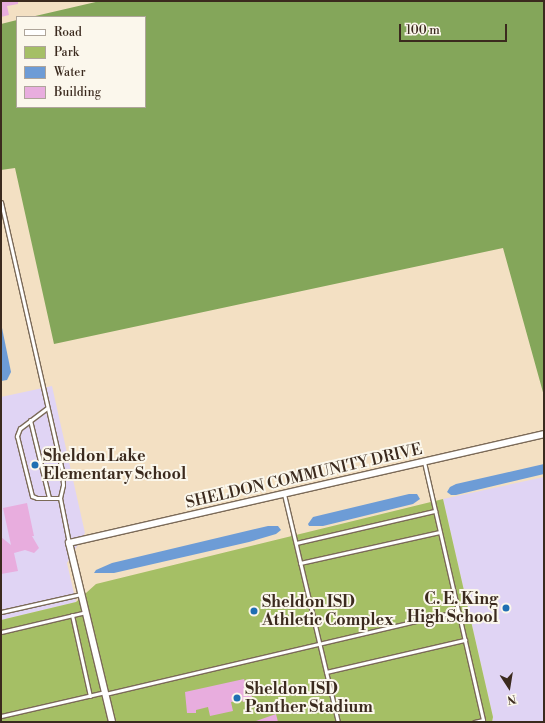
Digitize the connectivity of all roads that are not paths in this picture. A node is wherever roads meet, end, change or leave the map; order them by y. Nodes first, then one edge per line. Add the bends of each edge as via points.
1 (1, 202) edge
2 (47, 408) junction
3 (30, 420) junction
4 (544, 434) edge
5 (424, 462) junction
6 (284, 494) junction
7 (49, 498) junction
8 (60, 498) junction
9 (435, 511) junction
10 (440, 532) junction
11 (69, 543) junction
12 (296, 543) junction
13 (300, 563) junction
14 (81, 594) junction
15 (458, 611) junction
16 (1, 612) edge
17 (86, 612) junction
18 (72, 615) junction
19 (1, 632) edge
20 (465, 640) junction
21 (320, 644) junction
22 (326, 672) junction
23 (105, 693) junction
24 (90, 696) junction
25 (1, 716) edge
26 (111, 722) edge
27 (338, 722) edge
28 (474, 722) edge

1 - 2 lane
2 - 3 lane
2 - 8 lane via 62,470 63,486
3 - 7 lane
3 - 7 lane via 20,428 17,436 32,496
4 - 5 street, SHELDON COMMUNITY DRIVE
5 - 6 street, SHELDON COMMUNITY DRIVE
5 - 9 lane
6 - 11 street, SHELDON COMMUNITY DRIVE
6 - 12 lane
7 - 8 lane
8 - 11 lane
9 - 10 lane
9 - 12 lane
10 - 13 lane
10 - 15 lane
11 - 14 street
12 - 13 lane
13 - 21 lane
14 - 16 lane
14 - 17 street
15 - 20 lane
15 - 21 lane
17 - 18 lane
17 - 23 street
18 - 19 lane
18 - 24 lane
20 - 22 lane
20 - 28 lane via 484,720
21 - 22 lane
21 - 23 lane
22 - 27 lane
23 - 24 lane
23 - 26 street
24 - 25 lane

